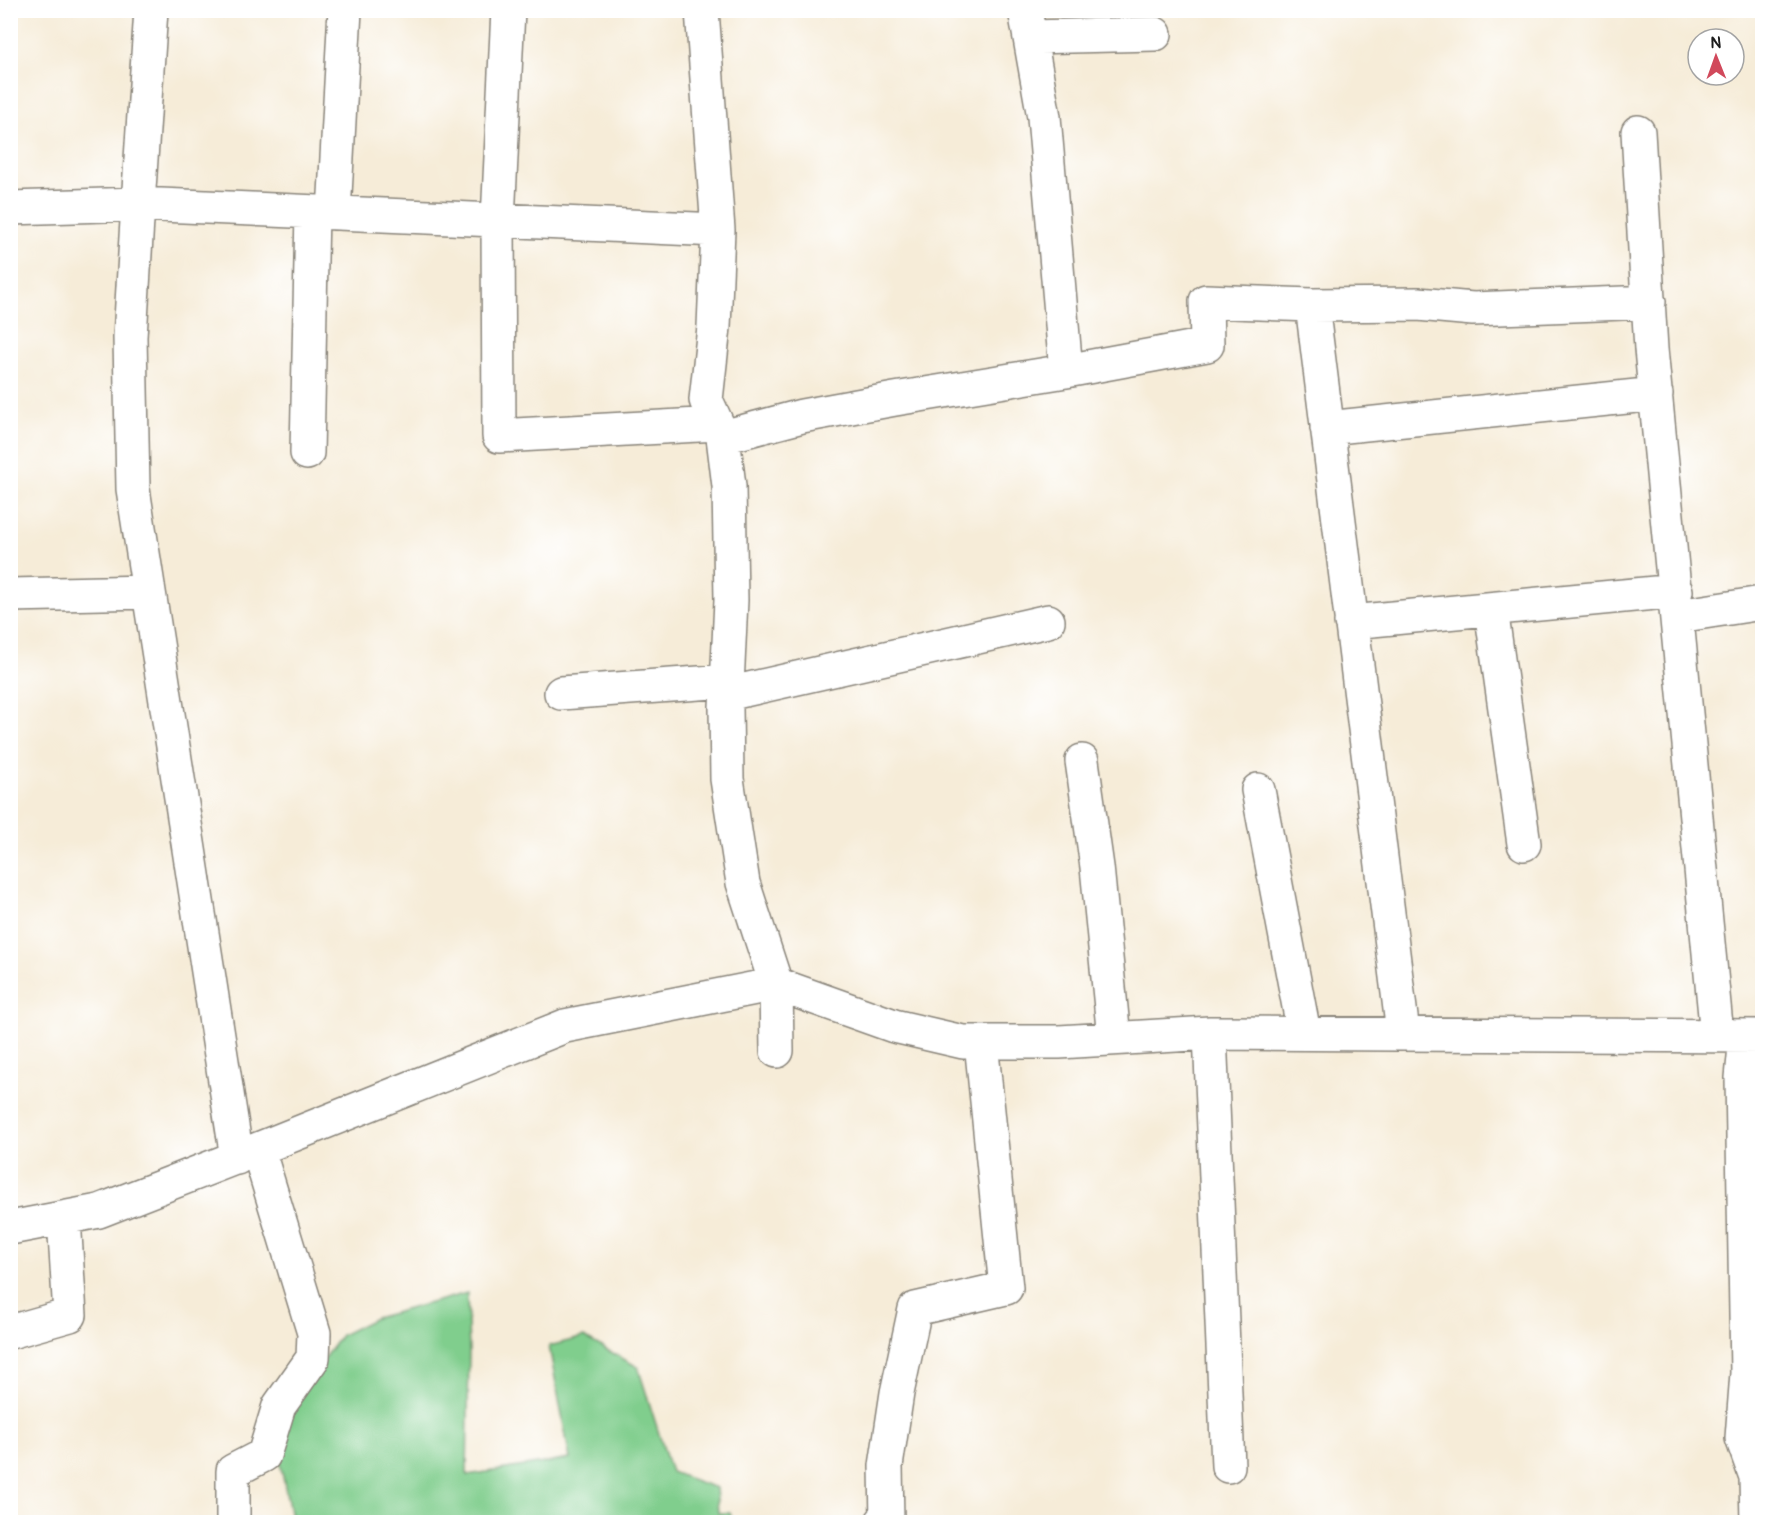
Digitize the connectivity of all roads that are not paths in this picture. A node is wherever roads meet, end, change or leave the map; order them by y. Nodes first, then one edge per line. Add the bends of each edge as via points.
1 (151, 10) edge
2 (345, 10) edge
3 (508, 10) edge
4 (702, 10) edge
5 (1027, 24) edge
6 (1155, 34) dead end
7 (1638, 132) dead end
8 (138, 204) junction
9 (10, 208) edge
10 (323, 213) junction
11 (498, 220) junction
12 (718, 230) junction
13 (1649, 302) junction
14 (1312, 305) junction
15 (1066, 371) junction
16 (1656, 394) junction
17 (1327, 428) junction
18 (720, 431) junction
19 (307, 453) dead end
20 (149, 592) junction
21 (10, 595) edge
22 (1677, 603) junction
23 (1762, 603) edge
24 (1491, 609) junction
25 (1048, 621) dead end
26 (1351, 622) junction
27 (727, 688) junction
28 (561, 693) dead end
29 (1082, 761) dead end
30 (1258, 790) dead end
31 (1524, 844) dead end
32 (776, 984) junction
33 (1210, 1033) junction
34 (1304, 1033) junction
35 (1403, 1034) junction
36 (1742, 1036) edge
37 (1114, 1038) junction
38 (981, 1042) junction
39 (777, 1051) dead end
40 (247, 1154) junction
41 (64, 1218) junction
42 (10, 1228) edge
43 (10, 1332) edge
44 (1228, 1466) dead end
45 (233, 1522) edge
46 (882, 1522) edge
47 (1757, 1522) edge

1 - 8 street
2 - 10 street
3 - 11 street
4 - 12 street
5 - 6 street
5 - 15 street via 1044,117
7 - 13 street
8 - 9 street
8 - 10 street
8 - 20 street via 130,337 133,489
10 - 11 street
10 - 19 street
11 - 12 street
11 - 18 street via 499,436
12 - 18 street via 706,400
13 - 14 street via 1473,309 1418,304
13 - 16 street
14 - 15 street via 1206,301 1207,345
14 - 17 street
15 - 18 street
16 - 17 street
16 - 22 street
17 - 26 street
18 - 27 street via 729,486 731,600
20 - 21 street
20 - 40 street
22 - 23 street
22 - 24 street
22 - 36 street
24 - 26 street
24 - 31 street
25 - 27 street
26 - 35 street
27 - 28 street
27 - 32 street via 727,779 743,883
29 - 37 street
30 - 34 street
32 - 38 street via 894,1026 963,1042
32 - 39 street
32 - 40 street via 565,1026
33 - 34 street
33 - 37 street
33 - 44 street
34 - 35 street
35 - 36 street
36 - 47 street via 1747,1373 1742,1438 1756,1477
37 - 38 street
38 - 46 street via 1006,1288 915,1309 886,1466 887,1522
40 - 41 street via 99,1211
40 - 45 street via 314,1333 313,1358 279,1406 264,1455 233,1471
41 - 42 street
41 - 43 street via 70,1315

